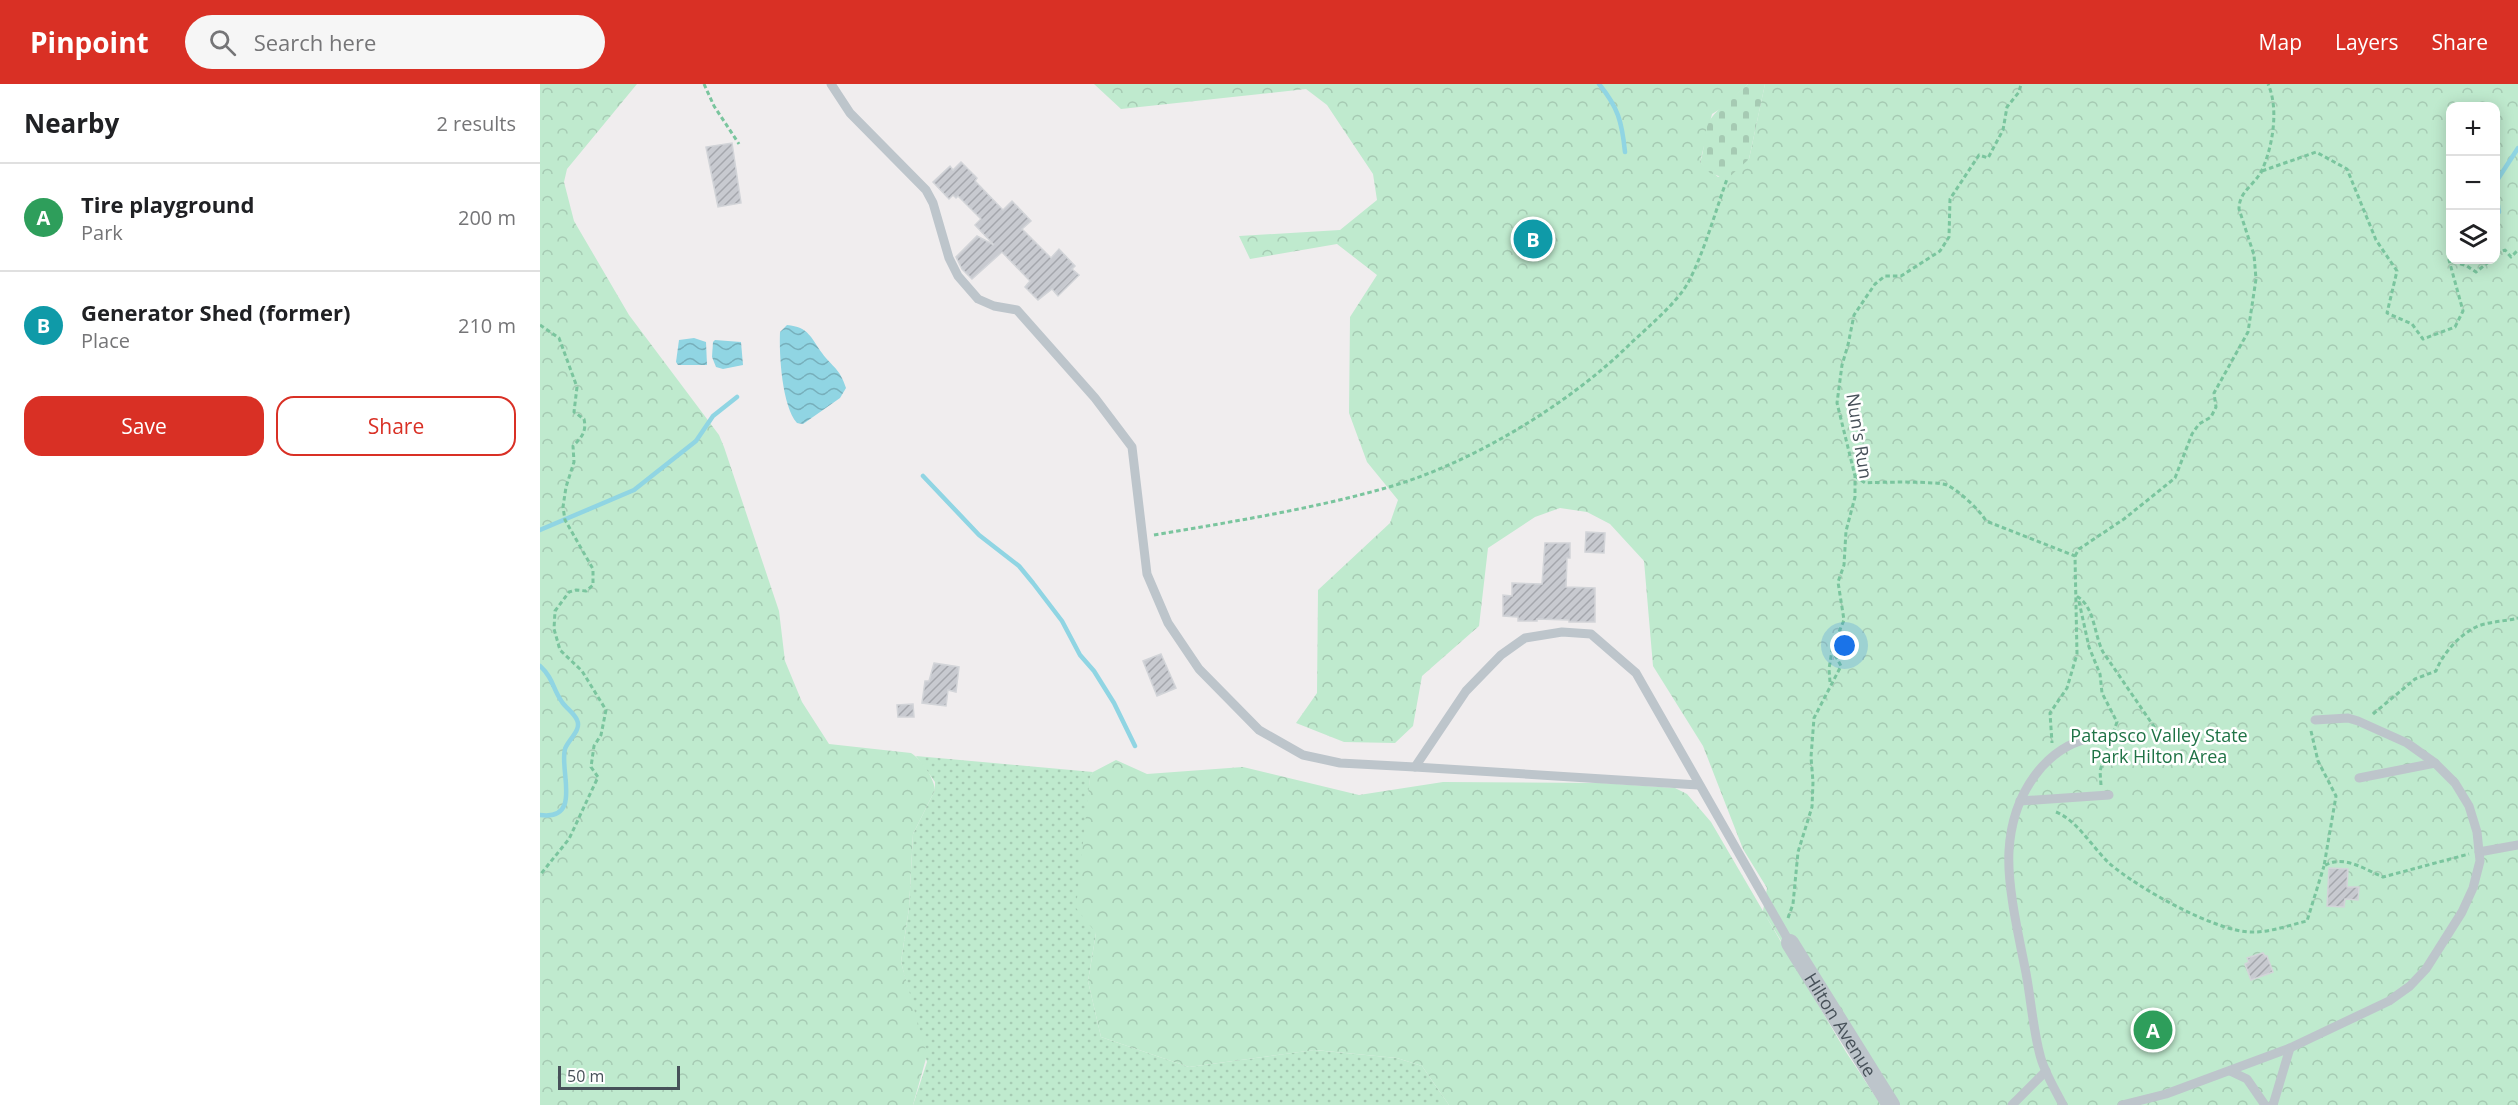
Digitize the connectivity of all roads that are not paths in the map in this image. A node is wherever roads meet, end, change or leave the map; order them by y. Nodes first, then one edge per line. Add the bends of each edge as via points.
1 (831, 84) edge
2 (2315, 720) dead end
3 (2102, 736) dead end
4 (2435, 763) junction
5 (1415, 767) junction
6 (2359, 778) dead end
7 (1698, 785) junction
8 (2109, 795) dead end
9 (2020, 801) junction
10 (2518, 845) edge
11 (2476, 853) junction
12 (1790, 943) joint
13 (2290, 1048) junction
14 (2046, 1071) junction
15 (2230, 1071) junction
16 (1891, 1105) edge
17 (2012, 1105) edge
18 (2063, 1105) edge
19 (2122, 1105) edge
20 (2265, 1105) edge
21 (2273, 1105) edge

1 - 5 lane via 850,113 926,190 958,276 978,299 1017,310 1089,389 1132,447 1147,574 1168,623 1199,669 1259,730 1303,755 1340,763
2 - 4 lane via 2358,721 2407,743
3 - 9 lane via 2058,752 2031,778
4 - 6 lane
4 - 11 lane via 2455,783 2469,806 2477,832
5 - 7 lane
5 - 7 lane via 1466,691 1487,668 1525,638 1562,632 1591,634 1636,673
7 - 12 lane
8 - 9 lane
9 - 14 lane via 2009,850 2010,874 2040,1056
10 - 11 lane
11 - 13 lane via 2480,861 2473,888 2441,947 2410,986 2389,1001
12 - 16 street, Hilton Avenue
13 - 15 lane
13 - 21 lane
14 - 17 lane
14 - 18 lane
15 - 19 lane
15 - 20 lane via 2247,1079

